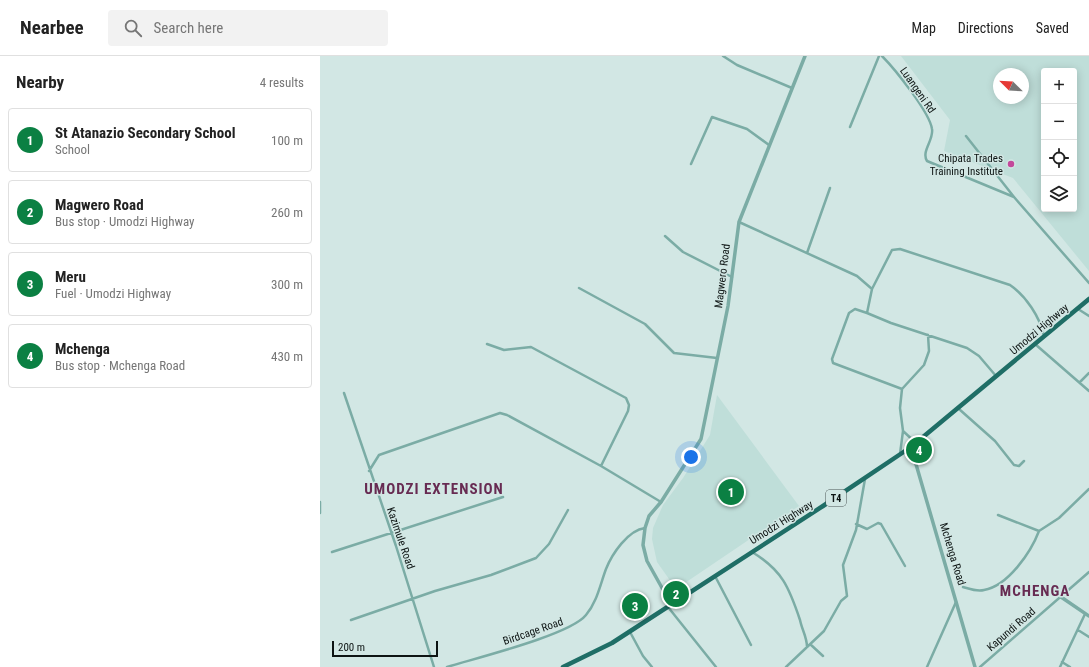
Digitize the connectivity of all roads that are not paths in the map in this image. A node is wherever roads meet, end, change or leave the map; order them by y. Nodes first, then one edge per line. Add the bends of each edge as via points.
1 (723, 56) edge
2 (805, 56) edge
3 (879, 56) edge
4 (882, 56) edge
5 (793, 88) junction
6 (850, 127) dead end
7 (966, 136) dead end
8 (770, 146) junction
9 (691, 164) dead end
10 (830, 188) dead end
11 (1014, 196) junction
12 (739, 222) junction
13 (665, 236) dead end
14 (807, 253) junction
15 (733, 278) junction
16 (1089, 283) edge
17 (579, 288) dead end
18 (872, 289) junction
19 (1089, 299) edge
20 (1078, 308) junction
21 (868, 312) junction
22 (1089, 316) edge
23 (928, 335) junction
24 (1044, 336) junction
25 (487, 344) dead end
26 (1035, 344) junction
27 (718, 359) junction
28 (1089, 373) edge
29 (996, 377) junction
30 (1080, 382) junction
31 (902, 390) junction
32 (1089, 391) edge
33 (344, 392) dead end
34 (959, 409) junction
35 (903, 431) junction
36 (916, 443) junction
37 (911, 447) junction
38 (900, 455) junction
39 (1024, 461) dead end
40 (601, 466) junction
41 (369, 471) junction
42 (865, 479) junction
43 (1089, 489) edge
44 (503, 497) dead end
45 (320, 502) edge
46 (661, 502) junction
47 (568, 510) dead end
48 (320, 513) edge
49 (998, 515) dead end
50 (856, 524) junction
51 (645, 528) junction
52 (1039, 531) junction
53 (391, 532) junction
54 (332, 552) dead end
55 (751, 552) junction
56 (906, 566) dead end
57 (1089, 572) edge
58 (714, 576) junction
59 (963, 587) dead end
60 (1061, 597) junction
61 (957, 599) junction
62 (413, 600) junction
63 (669, 605) junction
64 (1087, 615) edge
65 (350, 620) dead end
66 (1078, 630) junction
67 (630, 631) junction
68 (1089, 637) edge
69 (810, 644) junction
70 (751, 645) dead end
71 (807, 647) junction
72 (823, 656) dead end
73 (1062, 662) junction
74 (434, 667) edge
75 (447, 667) edge
76 (562, 667) edge
77 (652, 667) edge
78 (716, 667) edge
79 (786, 667) edge
80 (927, 667) edge
81 (975, 667) edge
82 (980, 667) edge
83 (1060, 667) edge
84 (1070, 667) edge

1 - 5 street via 737,65
2 - 5 street, Magwero Road
3 - 6 street
4 - 11 street, Luangeni Rd via 931,123 932,134 925,155 926,161
5 - 8 street, Magwero Road
7 - 11 street, Luangeni Rd
8 - 9 street via 747,128 712,117
8 - 12 street, Magwero Road
10 - 14 street
11 - 16 street, Luangeni Rd
12 - 14 street
12 - 15 street, Magwero Road
13 - 15 street via 683,252
14 - 18 street via 857,276
15 - 27 street, Magwero Road
17 - 27 street via 645,324 674,353
18 - 21 street
18 - 24 street via 892,250 900,249 1010,285 1041,320
19 - 20 highway, Umodzi Highway / T4
20 - 22 street
20 - 24 highway, Umodzi Highway / T4
21 - 23 street via 890,323
21 - 31 street via 855,309 849,313 832,359 833,363
23 - 29 street via 973,352
23 - 31 street via 929,351 924,364
24 - 26 highway, Umodzi Highway / T4
25 - 40 street via 504,350 531,347 626,398 630,405 628,411
26 - 29 highway, Umodzi Highway / T4
26 - 30 street
27 - 46 street, Magwero Road via 701,439
28 - 30 street
29 - 34 highway, Umodzi Highway / T4
30 - 32 street
31 - 35 street via 900,408
33 - 41 street, Kazimule Road
34 - 36 highway, Umodzi Highway / T4
34 - 39 street via 995,441 1014,465 1019,466
35 - 36 street
35 - 38 street
36 - 37 highway, Umodzi Highway / T4
37 - 38 highway, Umodzi Highway / T4
37 - 61 street, Mchenga Road
38 - 42 highway, Umodzi Highway / T4
40 - 41 street via 507,415 500,414 379,455
40 - 46 street
41 - 53 street, Kazimule Road
42 - 50 street
42 - 55 highway, Umodzi Highway / T4
43 - 52 street via 1059,518
44 - 53 street
45 - 48 street
46 - 51 street, Magwero Road via 649,516
47 - 62 street via 549,544 536,558
49 - 52 street
50 - 56 street via 867,529 881,524
50 - 69 street via 843,565 847,596 824,631
51 - 63 street, Magwero Road via 643,545 647,561
51 - 75 street, Birdcage Road via 632,533 614,555 607,566 593,604 577,624 532,641
52 - 59 street via 1031,550 1000,584 984,590
53 - 54 street
53 - 62 street, Kazimule Road
55 - 58 highway, Umodzi Highway / T4
55 - 71 street via 776,569 785,583 794,599 807,639
57 - 60 street, Kapundi Road
58 - 63 highway, Umodzi Highway / T4
58 - 70 street
60 - 64 street
60 - 82 street, Kapundi Road
61 - 80 street
61 - 81 street, Mchenga Road
62 - 65 street
62 - 74 street, Kazimule Road
63 - 67 highway, Umodzi Highway / T4
63 - 78 street
64 - 66 street
66 - 68 street
66 - 73 street
67 - 76 highway, Umodzi Highway / T4 via 591,654
67 - 77 street
69 - 71 street
69 - 72 street
71 - 79 street
73 - 83 street
73 - 84 street

